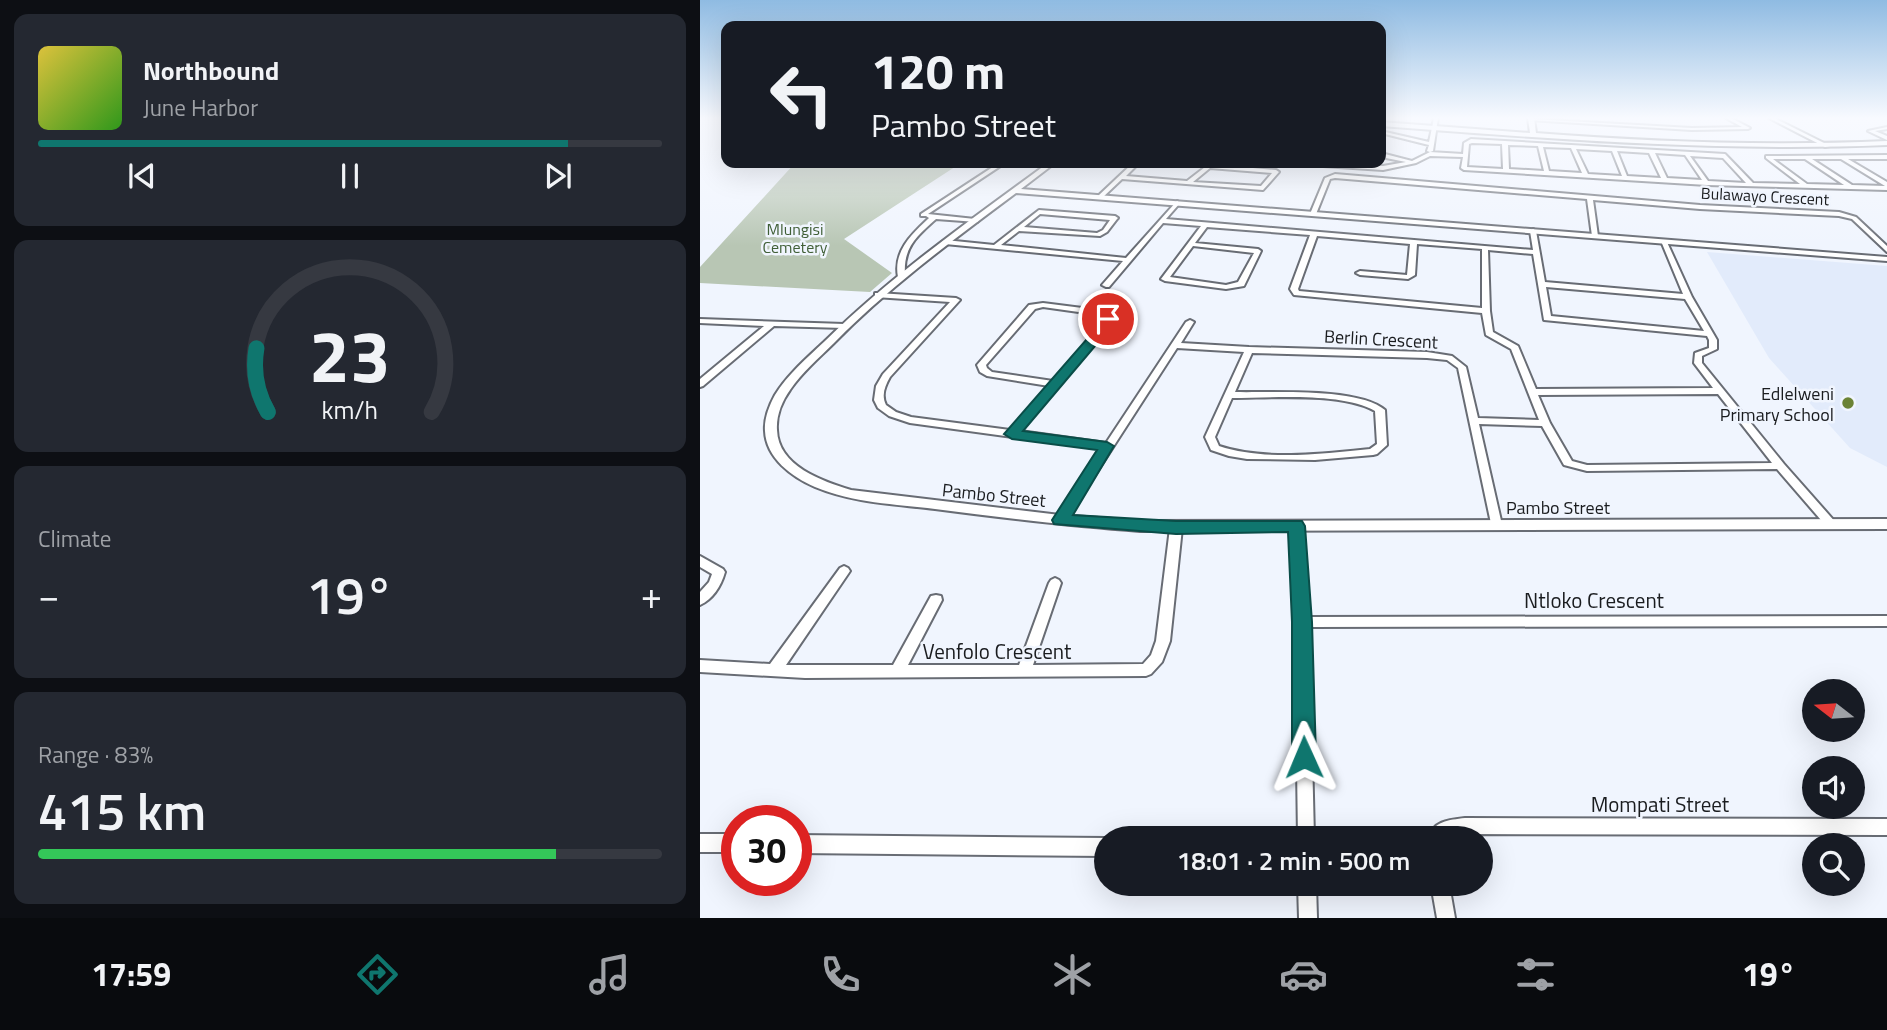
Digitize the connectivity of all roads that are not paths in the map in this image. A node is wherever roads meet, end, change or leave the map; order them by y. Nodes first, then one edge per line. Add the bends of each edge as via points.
1 (1408, 161) edge
2 (1465, 161) edge
3 (1506, 161) edge
4 (1544, 161) edge
5 (1579, 161) edge
6 (1619, 161) edge
7 (1656, 161) edge
8 (1691, 161) edge
9 (1729, 161) edge
10 (1772, 161) edge
11 (1811, 161) edge
12 (1848, 161) edge
13 (1413, 162) joint
14 (1386, 167) edge
15 (994, 168) edge
16 (1045, 168) edge
17 (1130, 168) edge
18 (1207, 168) edge
19 (1231, 168) edge
20 (1506, 171) junction
21 (1547, 173) junction
22 (1586, 176) junction
23 (1119, 177) junction
24 (1625, 177) junction
25 (1665, 180) junction
26 (1188, 183) junction
27 (1707, 183) junction
28 (1751, 185) junction
29 (1807, 187) junction
30 (1850, 187) junction
31 (1887, 187) edge
32 (1015, 191) junction
33 (1100, 197) junction
34 (1590, 198) junction
35 (1177, 203) junction
36 (1313, 214) junction
37 (934, 217) junction
38 (975, 221) junction
39 (1161, 221) junction
40 (1205, 225) junction
41 (1019, 229) junction
42 (1533, 231) junction
43 (1314, 234) junction
44 (1872, 234) junction
45 (1887, 235) edge
46 (1595, 236) junction
47 (1664, 241) junction
48 (945, 242) junction
49 (1414, 242) junction
50 (1190, 244) junction
51 (995, 247) junction
52 (1485, 248) junction
53 (1887, 250) edge
54 (1537, 252) junction
55 (1887, 259) edge
56 (1129, 260) junction
57 (1360, 273) dead end
58 (901, 275) junction
59 (1541, 284) junction
60 (1106, 285) dead end
61 (878, 295) junction
62 (1688, 297) junction
63 (1486, 311) junction
64 (700, 321) edge
65 (1190, 322) dead end
66 (771, 324) junction
67 (844, 326) junction
68 (1709, 334) junction
69 (1176, 345) junction
70 (1249, 350) junction
71 (700, 384) edge
72 (1056, 384) junction
73 (1719, 391) junction
74 (1533, 393) junction
75 (1231, 395) junction
76 (1474, 421) junction
77 (1545, 423) junction
78 (1012, 434) junction
79 (1107, 446) junction
80 (1780, 466) junction
81 (1060, 520) junction
82 (1830, 524) junction
83 (1887, 524) edge
84 (1496, 525) junction
85 (1296, 526) junction
86 (1176, 528) junction
87 (700, 561) edge
88 (844, 571) dead end
89 (1055, 583) dead end
90 (700, 600) edge
91 (936, 600) dead end
92 (1887, 621) edge
93 (1302, 622) junction
94 (700, 666) edge
95 (774, 670) junction
96 (897, 672) junction
97 (1023, 672) junction
98 (1306, 826) edge
99 (1493, 826) edge
100 (1887, 827) edge
101 (700, 843) edge
102 (721, 843) edge
103 (812, 844) edge
104 (1094, 847) edge
105 (1307, 896) edge
106 (1442, 896) edge
107 (1308, 918) edge
108 (1446, 918) edge

1 - 13 street
2 - 20 street via 1464,168
3 - 20 street
4 - 21 street
5 - 22 street
6 - 24 street
7 - 25 street
8 - 27 street
9 - 28 street
10 - 29 street
11 - 30 street
12 - 31 street
13 - 14 street
15 - 37 street via 923,215
16 - 32 street, Pambo Street
17 - 23 street
18 - 26 street
19 - 26 street via 1276,172 1263,188
20 - 21 street
21 - 22 street
22 - 24 street
23 - 26 street
23 - 33 street
24 - 25 street
25 - 27 street
27 - 28 street
28 - 29 street
29 - 30 street
30 - 31 street
32 - 33 street
32 - 38 street, Pambo Street
33 - 35 street
34 - 36 street, Bulawayo Crescent via 1335,176 1327,179
34 - 44 street, Bulawayo Crescent via 1839,214 1854,218
34 - 46 street
35 - 36 street
35 - 39 street
36 - 42 street
37 - 38 street
37 - 58 street via 902,251
38 - 48 street, Pambo Street
39 - 40 street
39 - 56 street
40 - 43 street
40 - 50 street
41 - 41 street via 1042,212 1115,218 1098,235
41 - 51 street
42 - 46 street
42 - 54 street
43 - 49 street
43 - 63 street via 1294,289 1297,293
44 - 45 street
44 - 53 street, Bulawayo Crescent
46 - 47 street
47 - 55 street
47 - 62 street
48 - 51 street
48 - 58 street, Pambo Street
49 - 52 street
49 - 57 street via 1408,277
50 - 50 street via 1166,280 1237,286 1259,253
51 - 56 street
52 - 54 street
52 - 63 street
54 - 59 street
56 - 60 street
58 - 61 street, Pambo Street
59 - 62 street
59 - 68 street via 1549,319
61 - 67 street, Pambo Street
61 - 78 street via 956,300 886,376 878,388 880,406 910,420
62 - 68 street
63 - 74 street via 1490,335 1515,348
64 - 66 street
65 - 69 street
66 - 67 street
66 - 71 street
67 - 81 street, Pambo Street via 777,401 770,431 784,461 821,487 851,494
68 - 73 street via 1715,346 1697,357
69 - 70 street, Berlin Crescent
69 - 79 street
70 - 75 street
70 - 76 street, Berlin Crescent via 1449,358 1462,367
72 - 72 street via 1108,323 1103,313 1032,307 981,365 990,374
72 - 78 street
73 - 74 street
73 - 80 street
74 - 77 street
75 - 75 street via 1210,437 1220,451 1296,456 1373,452 1382,445 1380,410 1370,403 1348,398
76 - 77 street
76 - 84 street, Berlin Crescent
77 - 80 street via 1565,458 1580,468
78 - 79 street
79 - 81 street
80 - 82 street
81 - 86 street, Pambo Street
82 - 83 street, Pambo Street
82 - 84 street, Pambo Street
84 - 85 street, Pambo Street
85 - 86 street, Pambo Street
85 - 93 street
86 - 97 street, Venfolo Crescent via 1163,641 1146,670
87 - 90 street via 719,572
88 - 95 street
89 - 97 street
91 - 96 street
92 - 93 street, Ntloko Crescent
93 - 98 street
94 - 95 street, Venfolo Crescent
95 - 96 street, Venfolo Crescent
96 - 97 street, Venfolo Crescent
99 - 100 street, Mompati Street
101 - 102 street
103 - 104 street
105 - 107 street
106 - 108 street

